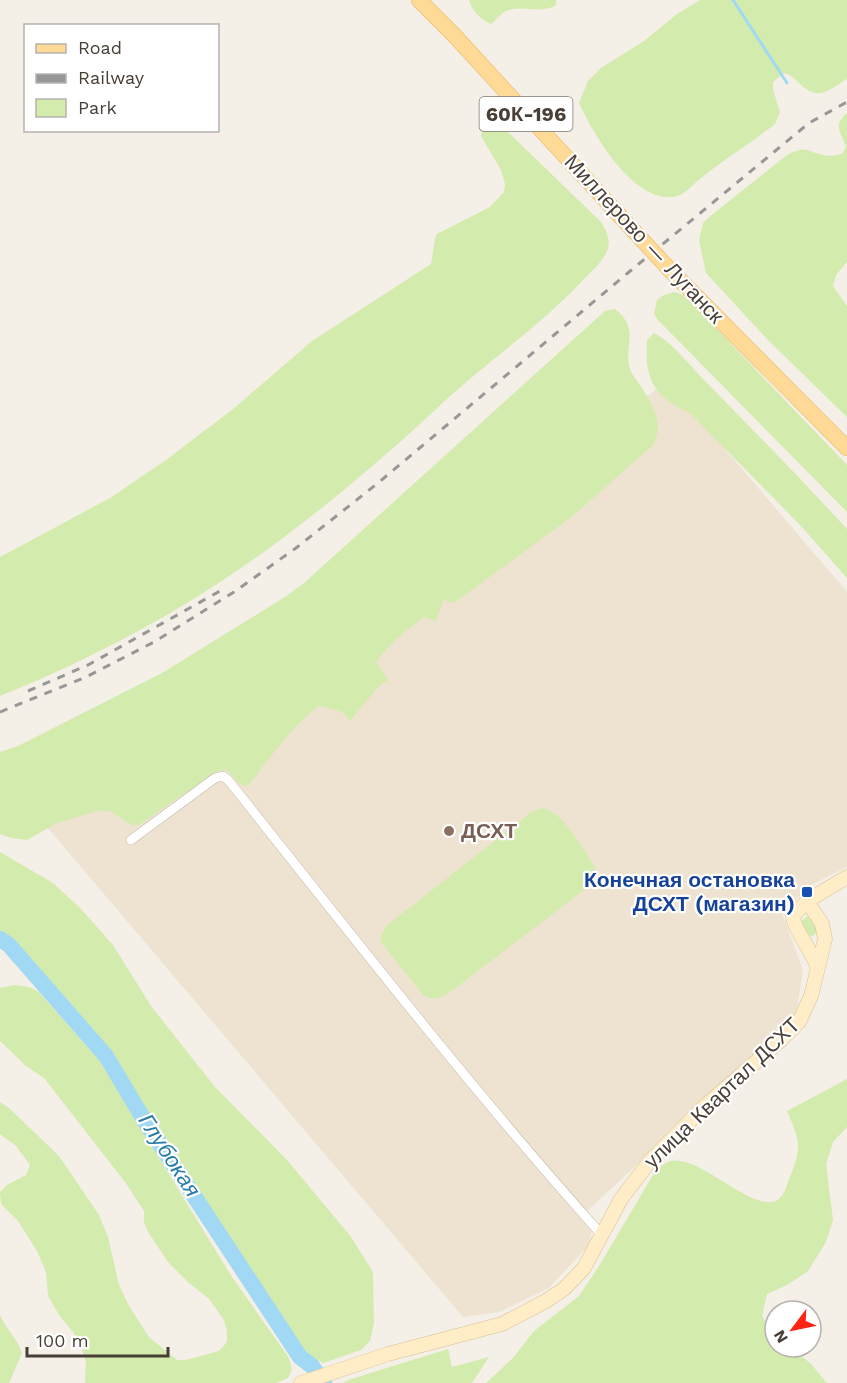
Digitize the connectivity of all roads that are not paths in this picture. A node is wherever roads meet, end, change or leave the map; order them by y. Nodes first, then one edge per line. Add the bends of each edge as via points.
1 (419, 0) edge
2 (847, 448) edge
3 (132, 840) dead end
4 (847, 877) edge
5 (807, 901) junction
6 (818, 966) junction
7 (601, 1234) junction
8 (303, 1382) edge

1 - 2 main road, Миллерово — Луганск / 60К-196, bridge via 670,270
3 - 7 street via 215,778 223,776 229,781 424,1025
4 - 5 street
5 - 6 street, улица Квартал ДСХТ via 825,932
5 - 6 street via 792,920
6 - 7 street, улица Квартал ДСХТ via 811,996 799,1022 650,1161
7 - 8 street, улица Квартал ДСХТ via 584,1268 564,1289 512,1319

